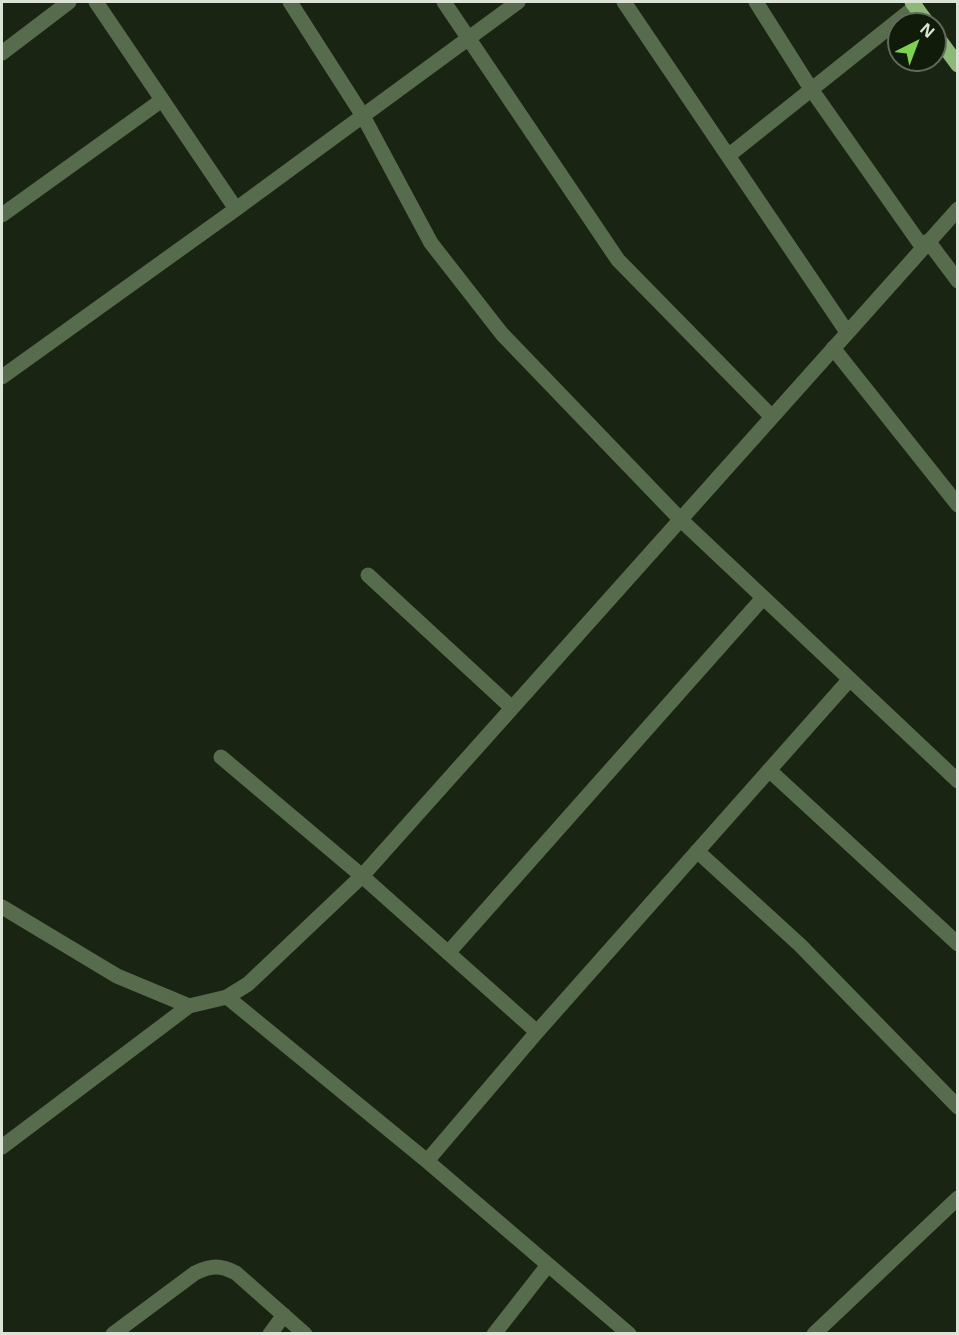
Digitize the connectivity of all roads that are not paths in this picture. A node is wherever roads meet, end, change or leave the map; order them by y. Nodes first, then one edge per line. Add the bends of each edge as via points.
1 (69, 2) edge
2 (96, 2) edge
3 (290, 2) edge
4 (444, 2) edge
5 (518, 2) edge
6 (624, 2) edge
7 (756, 2) edge
8 (914, 4) edge
9 (467, 39) junction
10 (947, 50) edge
11 (2, 53) edge
12 (957, 65) edge
13 (812, 89) junction
14 (162, 100) junction
15 (363, 116) junction
16 (728, 156) junction
17 (236, 209) junction
18 (957, 209) edge
19 (2, 214) edge
20 (926, 244) junction
21 (957, 281) edge
22 (847, 332) junction
23 (833, 348) junction
24 (2, 377) edge
25 (772, 417) junction
26 (957, 505) edge
27 (680, 519) junction
28 (368, 575) dead end
29 (763, 598) junction
30 (850, 679) junction
31 (512, 708) junction
32 (221, 757) dead end
33 (769, 770) junction
34 (955, 774) edge
35 (697, 851) junction
36 (362, 876) junction
37 (2, 907) edge
38 (957, 944) edge
39 (448, 953) junction
40 (227, 997) junction
41 (189, 1006) junction
42 (537, 1032) junction
43 (957, 1107) edge
44 (2, 1147) edge
45 (427, 1161) junction
46 (957, 1198) edge
47 (548, 1265) junction
48 (284, 1315) junction
49 (113, 1334) edge
50 (270, 1334) edge
51 (305, 1334) edge
52 (494, 1334) edge
53 (629, 1334) edge
54 (814, 1334) edge

1 - 11 street
2 - 14 street
3 - 15 street
4 - 9 street
5 - 9 street
6 - 16 street
7 - 13 street
8 - 13 street
9 - 15 street
9 - 25 street via 618,260
10 - 12 main road
13 - 16 street
13 - 20 street
14 - 17 street
14 - 19 street
15 - 17 street
15 - 27 street via 431,243 463,287 502,334
16 - 22 street
17 - 24 street
18 - 20 street
20 - 21 street
20 - 22 street
22 - 23 street
23 - 25 street
23 - 26 street
25 - 27 street
27 - 29 street
27 - 31 street
28 - 31 street
29 - 30 street
29 - 39 street
30 - 33 street
30 - 34 street
31 - 36 street
32 - 36 street
33 - 35 street
33 - 38 street
35 - 42 street
35 - 43 street via 800,945
36 - 39 street
36 - 40 street via 248,984
37 - 41 street via 117,976
39 - 42 street
40 - 41 street
40 - 45 street
41 - 44 street
42 - 45 street
45 - 47 street
46 - 54 street
47 - 52 street
47 - 53 street
48 - 49 street via 236,1273 223,1266 208,1267 195,1272
48 - 50 street
48 - 51 street

